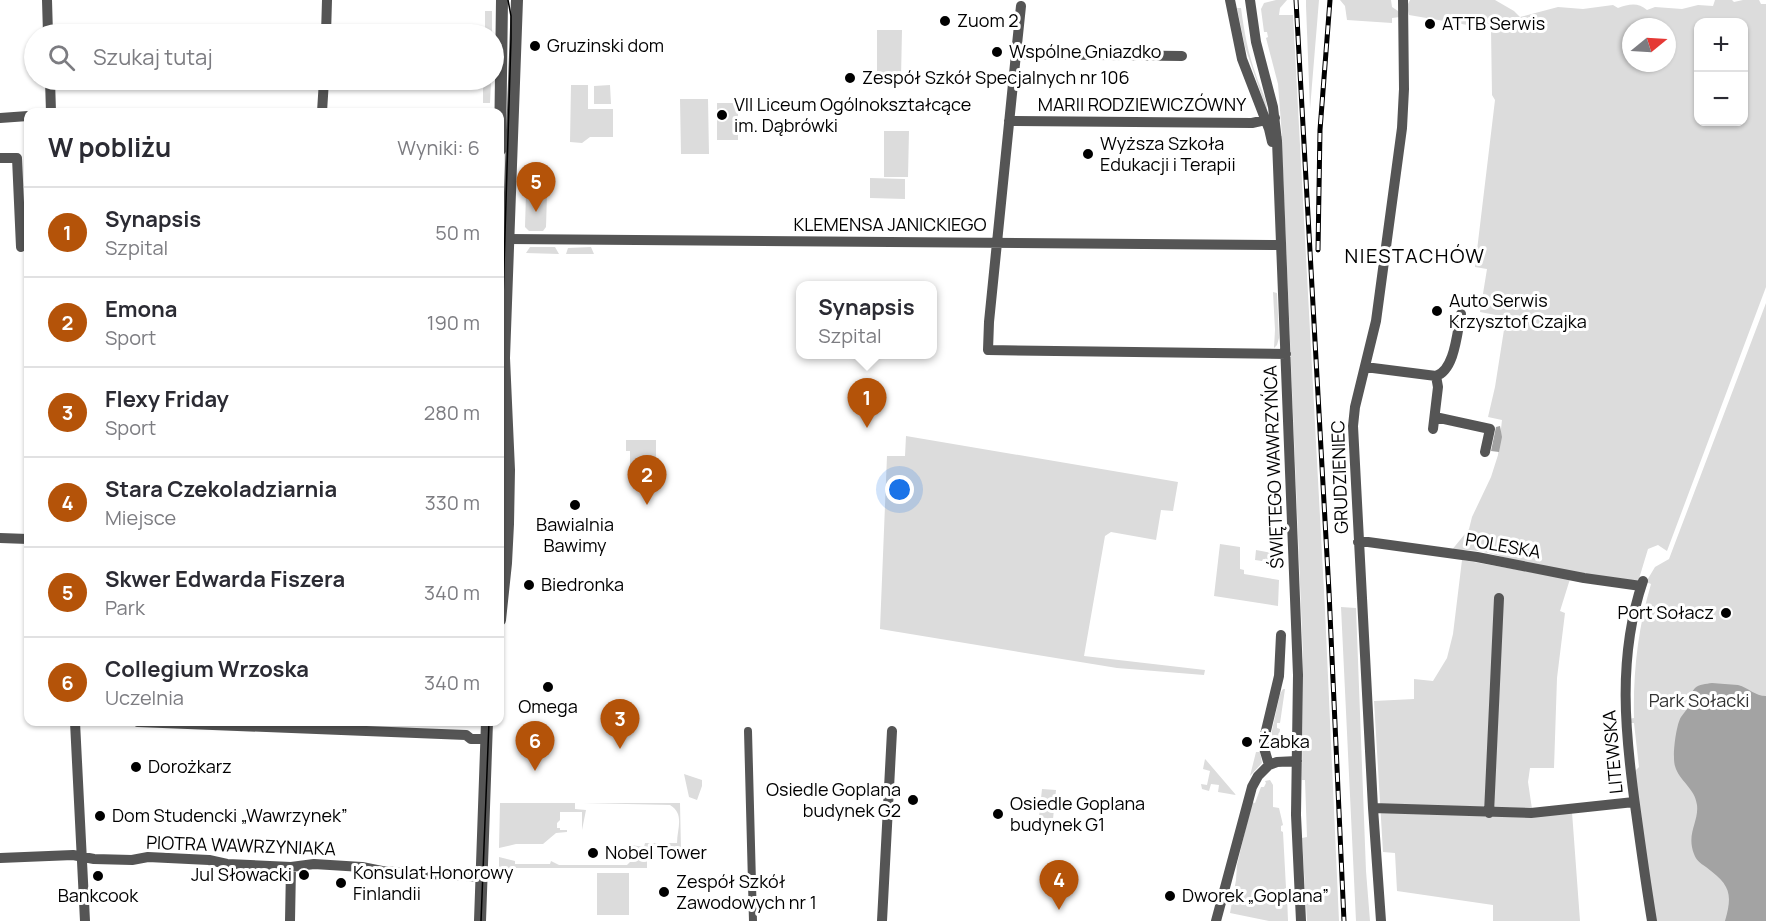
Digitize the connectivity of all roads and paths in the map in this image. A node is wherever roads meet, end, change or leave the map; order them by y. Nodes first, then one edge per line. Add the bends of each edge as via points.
1 (47, 0) edge
2 (327, 0) edge
3 (501, 0) edge
4 (517, 0) edge
5 (1230, 0) edge
6 (1250, 0) edge
7 (1403, 0) edge
8 (1022, 6) dead end
9 (48, 24) edge
10 (326, 24) edge
11 (501, 24) edge
12 (1016, 54) junction
13 (1182, 56) dead end
14 (50, 90) edge
15 (323, 90) edge
16 (500, 90) edge
17 (51, 108) edge
18 (322, 108) edge
19 (500, 108) edge
20 (24, 116) edge
21 (0, 118) edge
22 (1270, 119) junction
23 (1009, 121) junction
24 (0, 158) edge
25 (504, 239) edge
26 (997, 243) junction
27 (1281, 244) junction
28 (21, 247) dead end
29 (1461, 314) dead end
30 (1286, 354) junction
31 (1365, 367) junction
32 (1436, 376) junction
33 (504, 378) edge
34 (504, 378) edge
35 (1435, 417) junction
36 (1433, 429) dead end
37 (1485, 452) dead end
38 (0, 538) edge
39 (504, 538) edge
40 (24, 539) edge
41 (1358, 542) junction
42 (1642, 583) joint
43 (1499, 598) dead end
44 (1281, 635) dead end
45 (75, 726) edge
46 (239, 726) edge
47 (487, 726) edge
48 (748, 731) dead end
49 (892, 731) dead end
50 (486, 739) junction
51 (1297, 761) junction
52 (1269, 765) junction
53 (1634, 802) junction
54 (1372, 808) junction
55 (1489, 813) junction
56 (82, 856) junction
57 (0, 858) edge
58 (291, 867) junction
59 (482, 877) junction
60 (85, 921) edge
61 (290, 921) edge
62 (480, 921) edge
63 (753, 921) edge
64 (882, 921) edge
65 (1216, 921) edge
66 (1301, 921) edge
67 (1381, 921) edge
68 (1652, 921) edge

1 - 9 street
2 - 10 street
3 - 11 street
4 - 25 street
5 - 22 street, ŚWIĘTEGO WAWRZYŃCA via 1242,59
6 - 22 street, ŚWIĘTEGO WAWRZYŃCA
7 - 31 street, GRUDZIENIEC via 1402,129 1376,321
8 - 12 street
12 - 13 street
12 - 23 street
14 - 17 street
15 - 18 street
16 - 19 street
20 - 21 street
22 - 23 street, MARII RODZIEWICZÓWNY via 1252,123
22 - 27 street, ŚWIĘTEGO WAWRZYŃCA via 1278,172
23 - 26 street
24 - 28 street via 17,158
25 - 26 street, KLEMENSA JANICKIEGO
25 - 34 street
26 - 27 street, KLEMENSA JANICKIEGO
26 - 30 street via 988,350
27 - 30 street, ŚWIĘTEGO WAWRZYŃCA
29 - 32 street via 1450,364 1443,374
30 - 51 street, ŚWIĘTEGO WAWRZYŃCA via 1298,675
31 - 32 street
31 - 41 street, GRUDZIENIEC via 1353,418
32 - 35 street
33 - 39 street via 509,470
35 - 36 street
35 - 37 street via 1490,429
38 - 40 street
41 - 42 street, POLESKA via 1477,557 1584,578
41 - 54 street, GRUDZIENIEC
42 - 53 street, LITEWSKA via 1629,636 1624,686
43 - 55 street
44 - 52 street via 1279,676 1264,742
45 - 56 street
46 - 50 street
47 - 50 street
48 - 63 street
49 - 64 street
50 - 59 street
51 - 52 street
51 - 66 street, ŚWIĘTEGO WAWRZYŃCA
52 - 65 street via 1252,787
53 - 55 street via 1532,813
53 - 68 street, LITEWSKA
54 - 55 street
54 - 67 street, GRUDZIENIEC
56 - 57 street, PIOTRA WAWRZYNIAKA
56 - 58 street, PIOTRA WAWRZYNIAKA
56 - 60 street
58 - 59 street, PIOTRA WAWRZYNIAKA via 338,865
58 - 61 street
59 - 62 street

